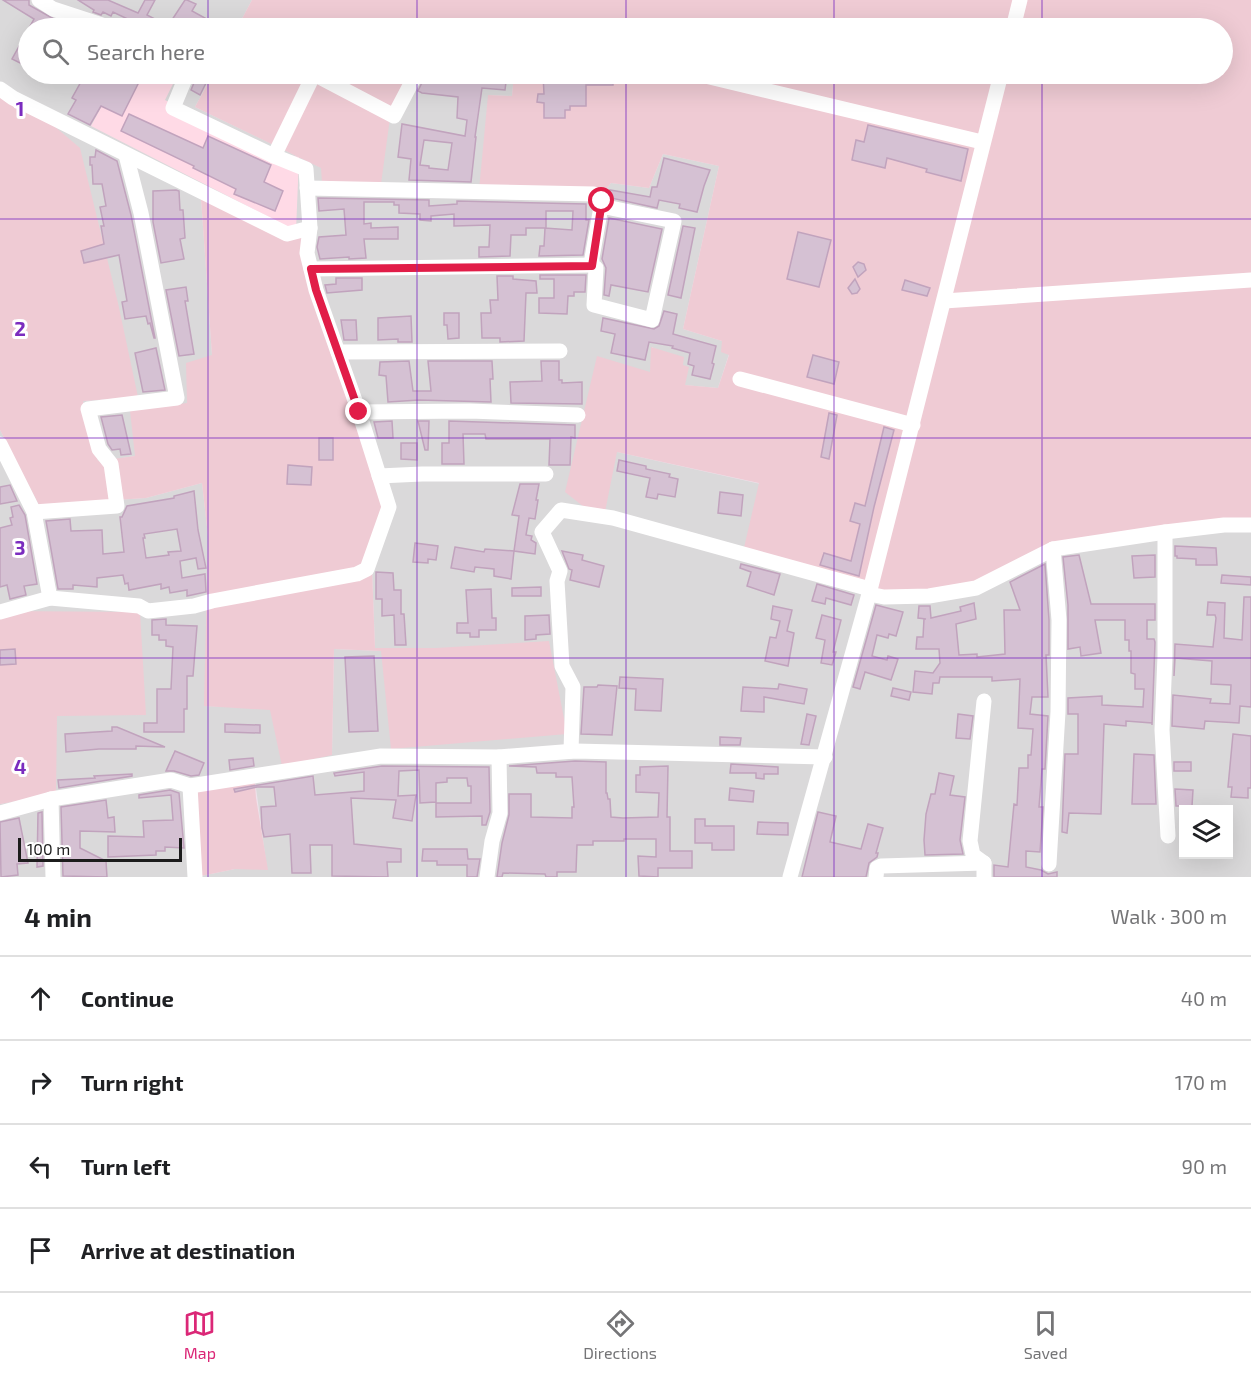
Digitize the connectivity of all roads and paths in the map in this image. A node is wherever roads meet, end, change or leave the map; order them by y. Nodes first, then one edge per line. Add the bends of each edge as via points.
1 (39, 0) edge
2 (1020, 0) edge
3 (80, 18) edge
4 (1016, 18) edge
5 (183, 84) edge
6 (309, 84) edge
7 (333, 84) edge
8 (411, 84) edge
9 (739, 84) edge
10 (998, 84) edge
11 (0, 89) edge
12 (982, 142) junction
13 (126, 155) junction
14 (274, 156) junction
15 (307, 188) junction
16 (601, 206) junction
17 (310, 228) junction
18 (592, 266) junction
19 (311, 269) junction
20 (1251, 280) edge
21 (944, 301) junction
22 (560, 351) dead end
23 (338, 352) junction
24 (740, 380) dead end
25 (359, 412) junction
26 (578, 415) dead end
27 (913, 425) junction
28 (0, 444) edge
29 (546, 474) dead end
30 (379, 476) junction
31 (34, 512) junction
32 (1251, 525) edge
33 (1165, 532) junction
34 (1053, 549) junction
35 (870, 592) junction
36 (50, 598) junction
37 (0, 612) edge
38 (984, 701) dead end
39 (571, 751) junction
40 (499, 757) junction
41 (825, 757) junction
42 (190, 786) junction
43 (51, 799) junction
44 (0, 813) edge
45 (1168, 836) dead end
46 (1049, 864) dead end
47 (984, 870) edge
48 (53, 877) edge
49 (195, 877) edge
50 (487, 877) edge
51 (790, 877) edge
52 (876, 877) edge

1 - 3 street
2 - 4 street
5 - 14 street via 172,108
6 - 14 street
7 - 8 street via 394,116
9 - 12 street
10 - 12 street
11 - 13 street
12 - 21 street
13 - 17 street via 287,234
13 - 31 street via 177,398 88,409 99,449 111,464 117,506
14 - 15 street via 306,169
15 - 16 street via 594,194 602,201
15 - 17 street
16 - 18 street
16 - 18 street via 674,221 652,320 594,305 596,268
17 - 19 street via 307,253
18 - 19 street
19 - 23 street
20 - 21 street
21 - 27 street
22 - 23 street
23 - 25 street
24 - 27 street
25 - 26 street
25 - 30 street
27 - 35 street
28 - 31 street
29 - 30 street
30 - 36 street via 389,507 367,569 357,574 194,606 148,611 139,606
31 - 36 street
32 - 33 street
33 - 34 street
33 - 45 street via 1162,730
34 - 35 street via 976,588 929,596 884,597
34 - 46 street via 1059,620 1058,712
35 - 39 street via 613,518 561,510 542,532 560,571 557,581 562,666 573,687
35 - 41 street
36 - 37 street
38 - 47 street via 970,841 973,855
39 - 40 street
39 - 41 street
40 - 42 street via 381,756
40 - 50 street via 500,813
41 - 51 street
42 - 43 street via 171,780
42 - 49 street
43 - 44 street
43 - 48 street
47 - 52 street via 881,866

